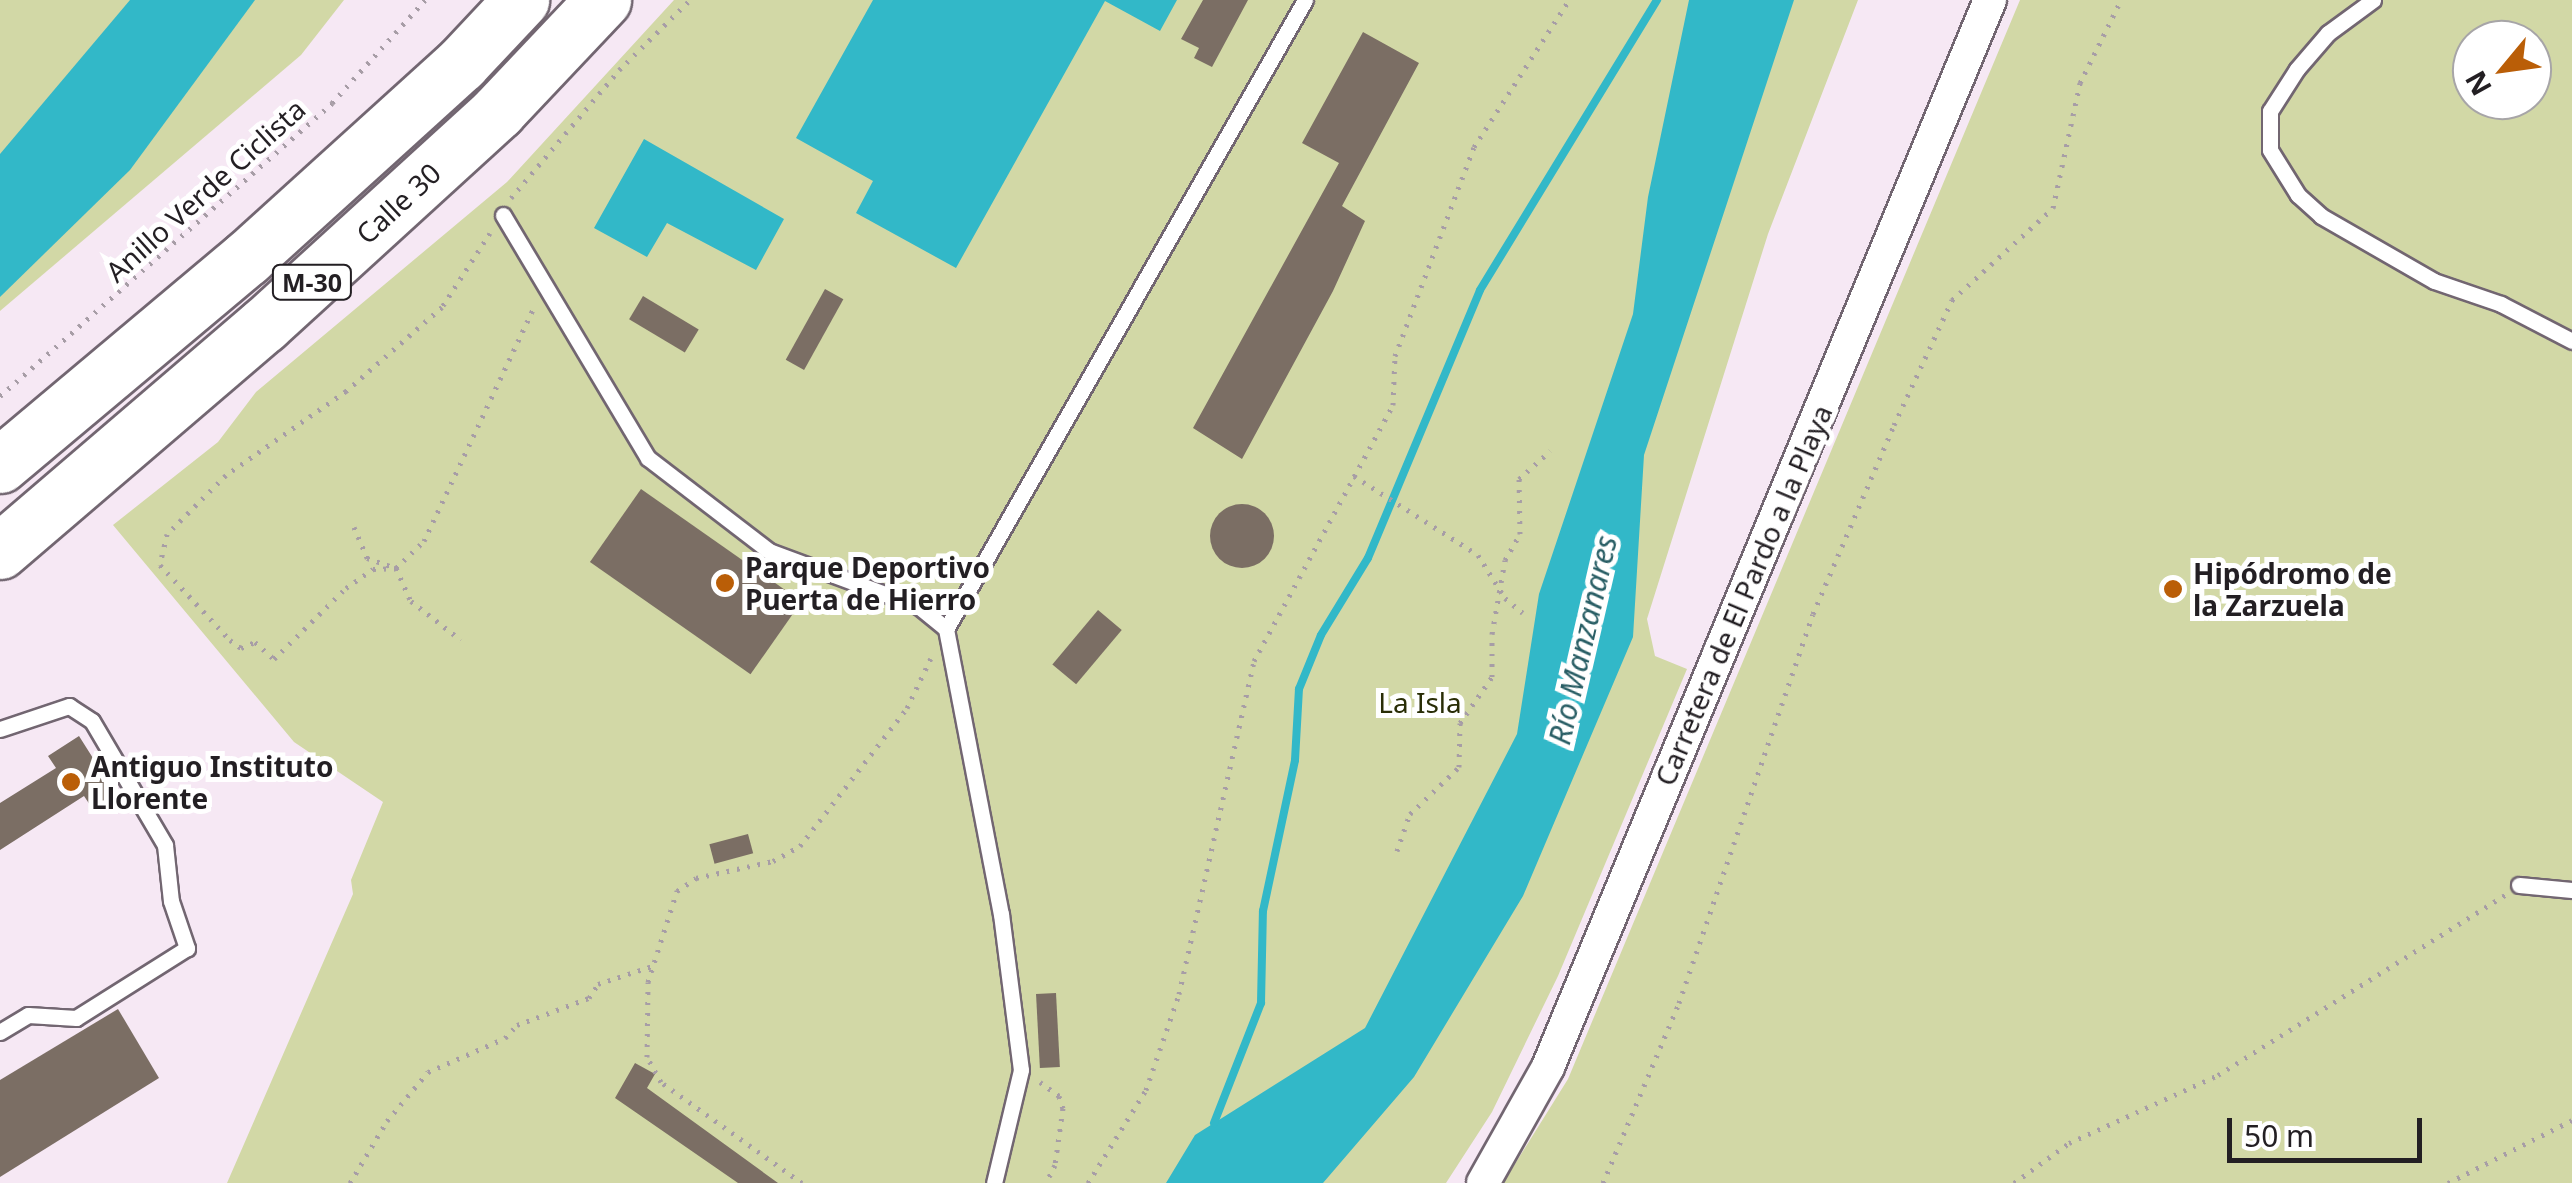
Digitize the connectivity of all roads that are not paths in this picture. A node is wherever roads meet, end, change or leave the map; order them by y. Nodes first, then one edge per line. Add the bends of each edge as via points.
1 (521, 0) edge
2 (603, 0) edge
3 (1305, 0) edge
4 (1990, 0) edge
5 (2373, 0) edge
6 (502, 214) road end
7 (2572, 341) edge
8 (0, 465) edge
9 (0, 550) edge
10 (946, 629) junction
11 (0, 730) edge
12 (2519, 885) road end
13 (2572, 890) edge
14 (0, 1032) edge
15 (994, 1183) edge
16 (1484, 1183) edge

1 - 8 highway, M-30 via 461,64 247,258
2 - 9 highway, Calle 30 / M-30 via 498,111 264,325
3 - 10 lane
4 - 16 street, Carretera de El Pardo a la Playa via 1548,1067
5 - 7 lane via 2328,33 2297,69 2270,112 2270,150 2298,195 2321,216 2434,282 2501,304
6 - 10 lane via 648,458 769,551 918,606
10 - 15 lane via 1001,914 1020,1070
11 - 14 lane via 69,706 92,721 165,845 171,901 187,948 76,1018 28,1015
12 - 13 lane

